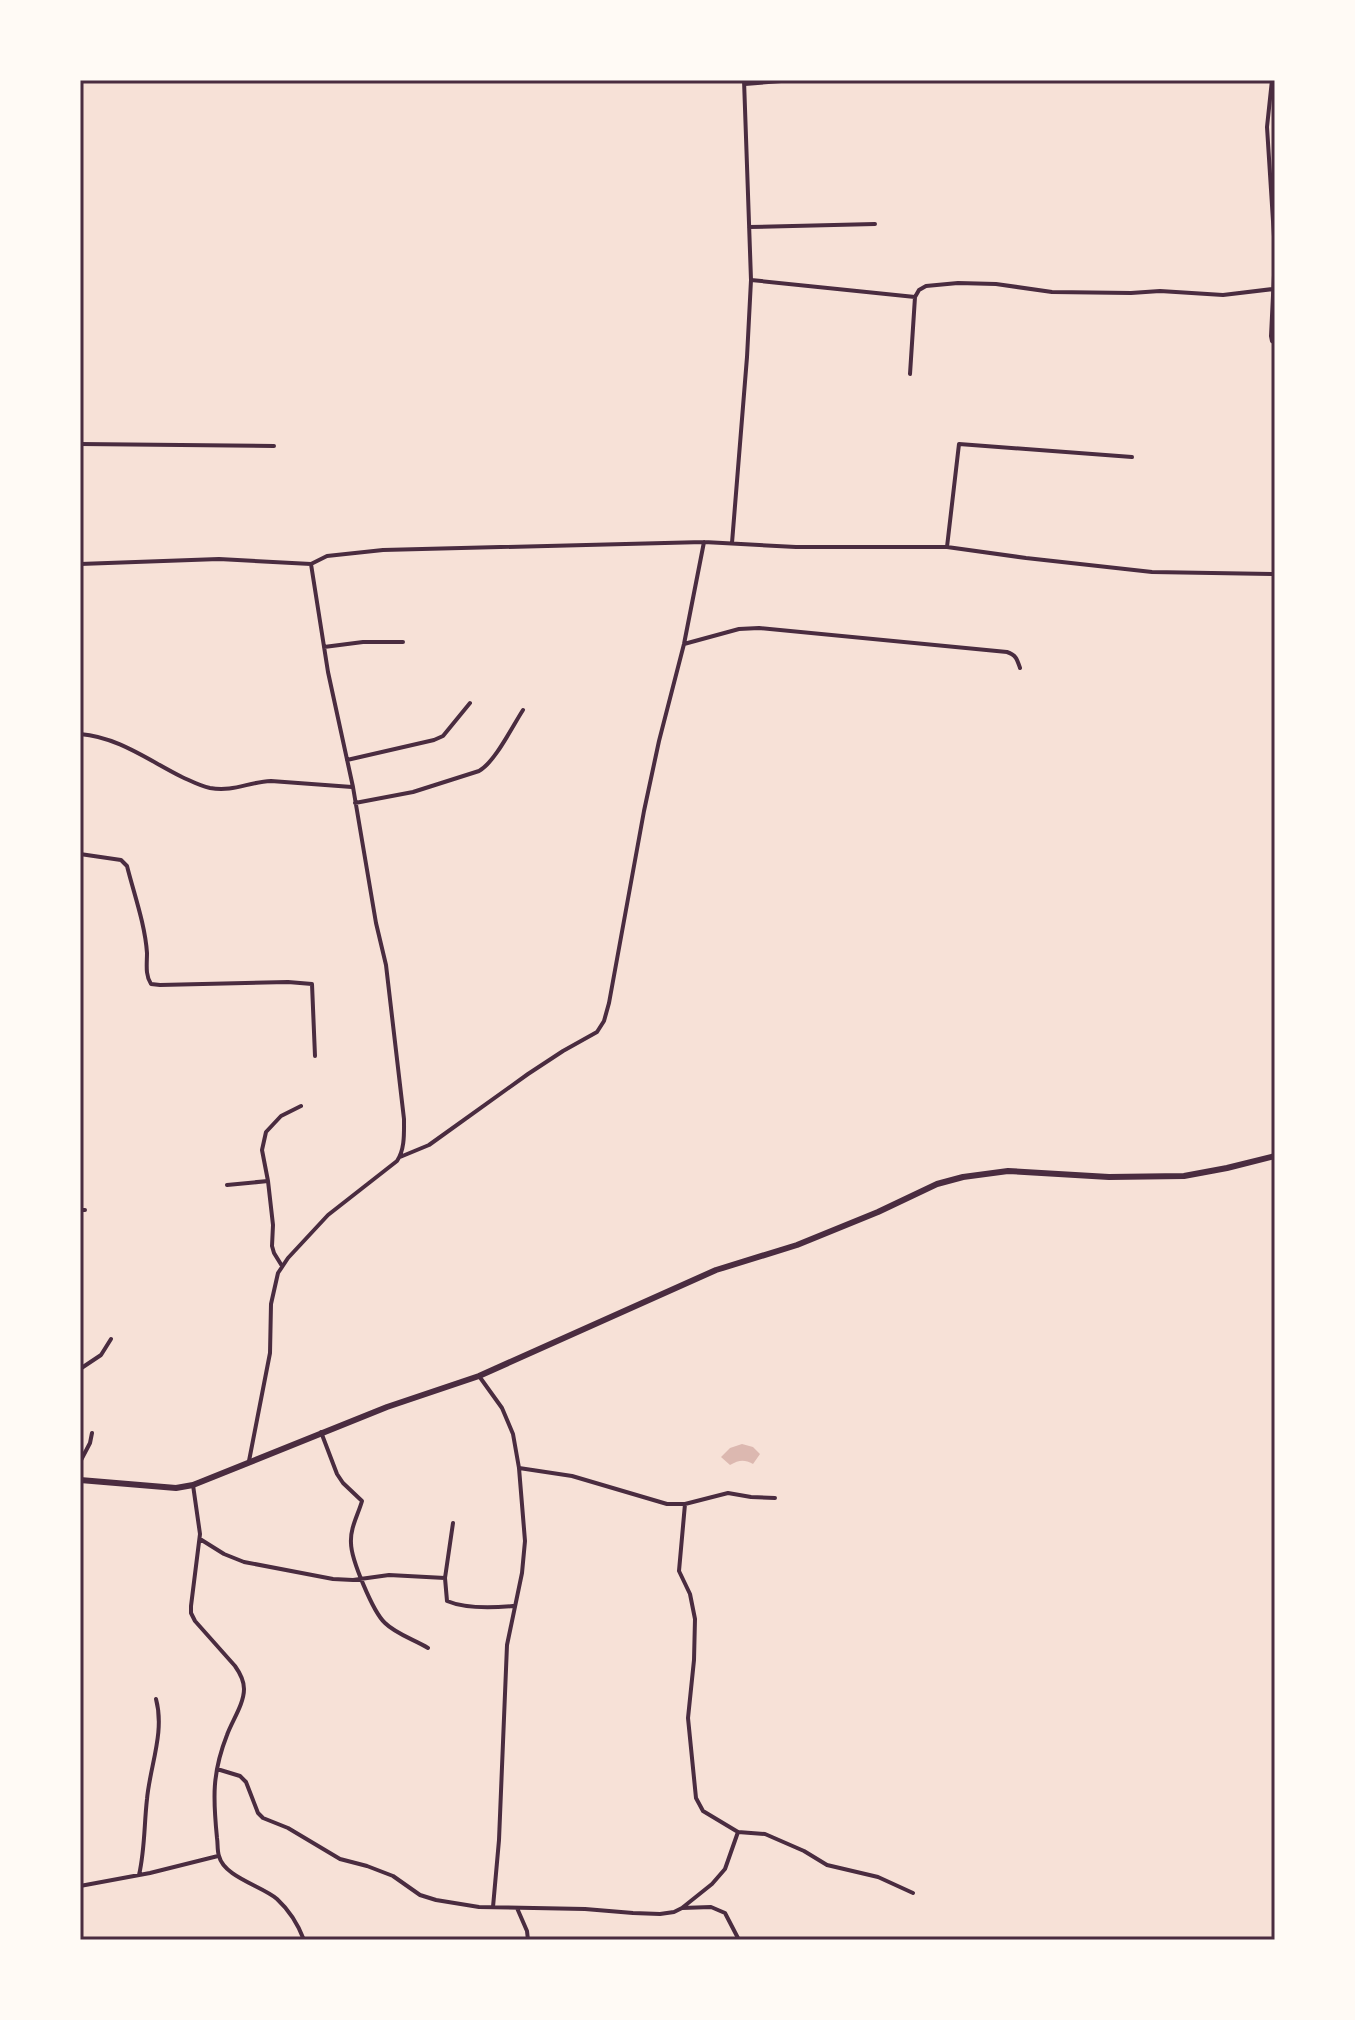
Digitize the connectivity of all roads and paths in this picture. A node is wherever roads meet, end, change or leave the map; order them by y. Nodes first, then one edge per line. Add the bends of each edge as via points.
1 (794, 80) edge
2 (1272, 80) edge
3 (744, 82) edge
4 (875, 224) dead end
5 (749, 227) junction
6 (1275, 253) edge
7 (751, 280) junction
8 (1273, 289) junction
9 (915, 297) junction
10 (1275, 343) edge
11 (910, 374) dead end
12 (80, 444) edge
13 (274, 446) dead end
14 (1132, 457) dead end
15 (704, 542) junction
16 (732, 543) junction
17 (947, 547) junction
18 (80, 564) edge
19 (311, 564) junction
20 (1275, 574) edge
21 (403, 642) dead end
22 (684, 644) junction
23 (324, 647) junction
24 (1020, 668) dead end
25 (470, 703) dead end
26 (523, 710) dead end
27 (80, 734) edge
28 (347, 760) junction
29 (353, 787) junction
30 (355, 803) junction
31 (80, 854) edge
32 (315, 1056) dead end
33 (301, 1106) dead end
34 (1275, 1156) edge
35 (400, 1157) junction
36 (268, 1181) junction
37 (227, 1185) dead end
38 (282, 1266) junction
39 (111, 1339) dead end
40 (80, 1369) edge
41 (479, 1376) junction
42 (321, 1432) junction
43 (92, 1433) dead end
44 (249, 1461) junction
45 (80, 1462) edge
46 (519, 1468) junction
47 (80, 1480) edge
48 (193, 1485) junction
49 (775, 1498) dead end
50 (685, 1504) junction
51 (453, 1523) dead end
52 (199, 1539) junction
53 (361, 1578) junction
54 (445, 1578) junction
55 (513, 1606) junction
56 (428, 1648) dead end
57 (156, 1699) dead end
58 (217, 1769) junction
59 (738, 1832) junction
60 (219, 1856) junction
61 (139, 1875) junction
62 (80, 1886) edge
63 (913, 1893) dead end
64 (493, 1907) junction
65 (517, 1908) junction
66 (682, 1908) junction
67 (304, 1940) edge
68 (528, 1940) edge
69 (739, 1940) edge

1 - 3 street
2 - 6 street via 1267,127
3 - 5 street
4 - 5 street
5 - 7 street
6 - 8 street
7 - 9 street
7 - 16 street
8 - 9 street via 1223,295 1052,292 958,283 926,286
8 - 10 street
9 - 11 street
12 - 13 street
14 - 17 street via 959,444
15 - 16 street
15 - 19 street via 383,550 327,556
15 - 22 street
16 - 17 street
17 - 20 street via 1152,572
18 - 19 street via 219,559
19 - 23 street
21 - 23 street
22 - 24 street via 759,628 1007,652
22 - 35 street via 601,1028 429,1145
23 - 28 street
25 - 28 street via 443,736
26 - 30 street via 493,759 479,771
27 - 29 street via 107,738 214,789 271,781
28 - 29 street
29 - 30 street
30 - 35 street via 391,996 404,1119
31 - 32 street via 121,860 127,866 151,984 312,984
33 - 36 street via 284,1113 266,1132 262,1150
34 - 41 street via 1184,1176 1008,1171 937,1184 797,1245 716,1270
35 - 38 street via 328,1215
36 - 37 street
36 - 38 street via 272,1246
38 - 44 street via 271,1304 270,1353
39 - 40 street via 101,1355
41 - 42 street
41 - 46 street via 509,1420
42 - 44 street
42 - 53 street via 337,1474 362,1501 351,1543
43 - 45 street
44 - 48 street
46 - 50 street
46 - 55 street via 524,1557
47 - 48 street
48 - 52 street
49 - 50 street via 728,1493
50 - 59 street via 679,1571 695,1619 688,1718 696,1798 703,1811
51 - 54 street
52 - 53 street via 244,1562 343,1580
52 - 58 street via 193,1618 235,1666 244,1685
53 - 54 street
53 - 56 street via 385,1624
54 - 55 street via 447,1601
55 - 64 street
57 - 61 street via 159,1729
58 - 60 street via 213,1797
58 - 64 street via 246,1782 263,1818 340,1859 393,1876 420,1895
59 - 63 street via 765,1834 827,1865 878,1877
59 - 66 street via 725,1869
60 - 61 street
60 - 67 street via 232,1873 276,1899
61 - 62 street
64 - 65 street
65 - 66 street via 660,1914
65 - 68 street
66 - 69 street via 718,1909

